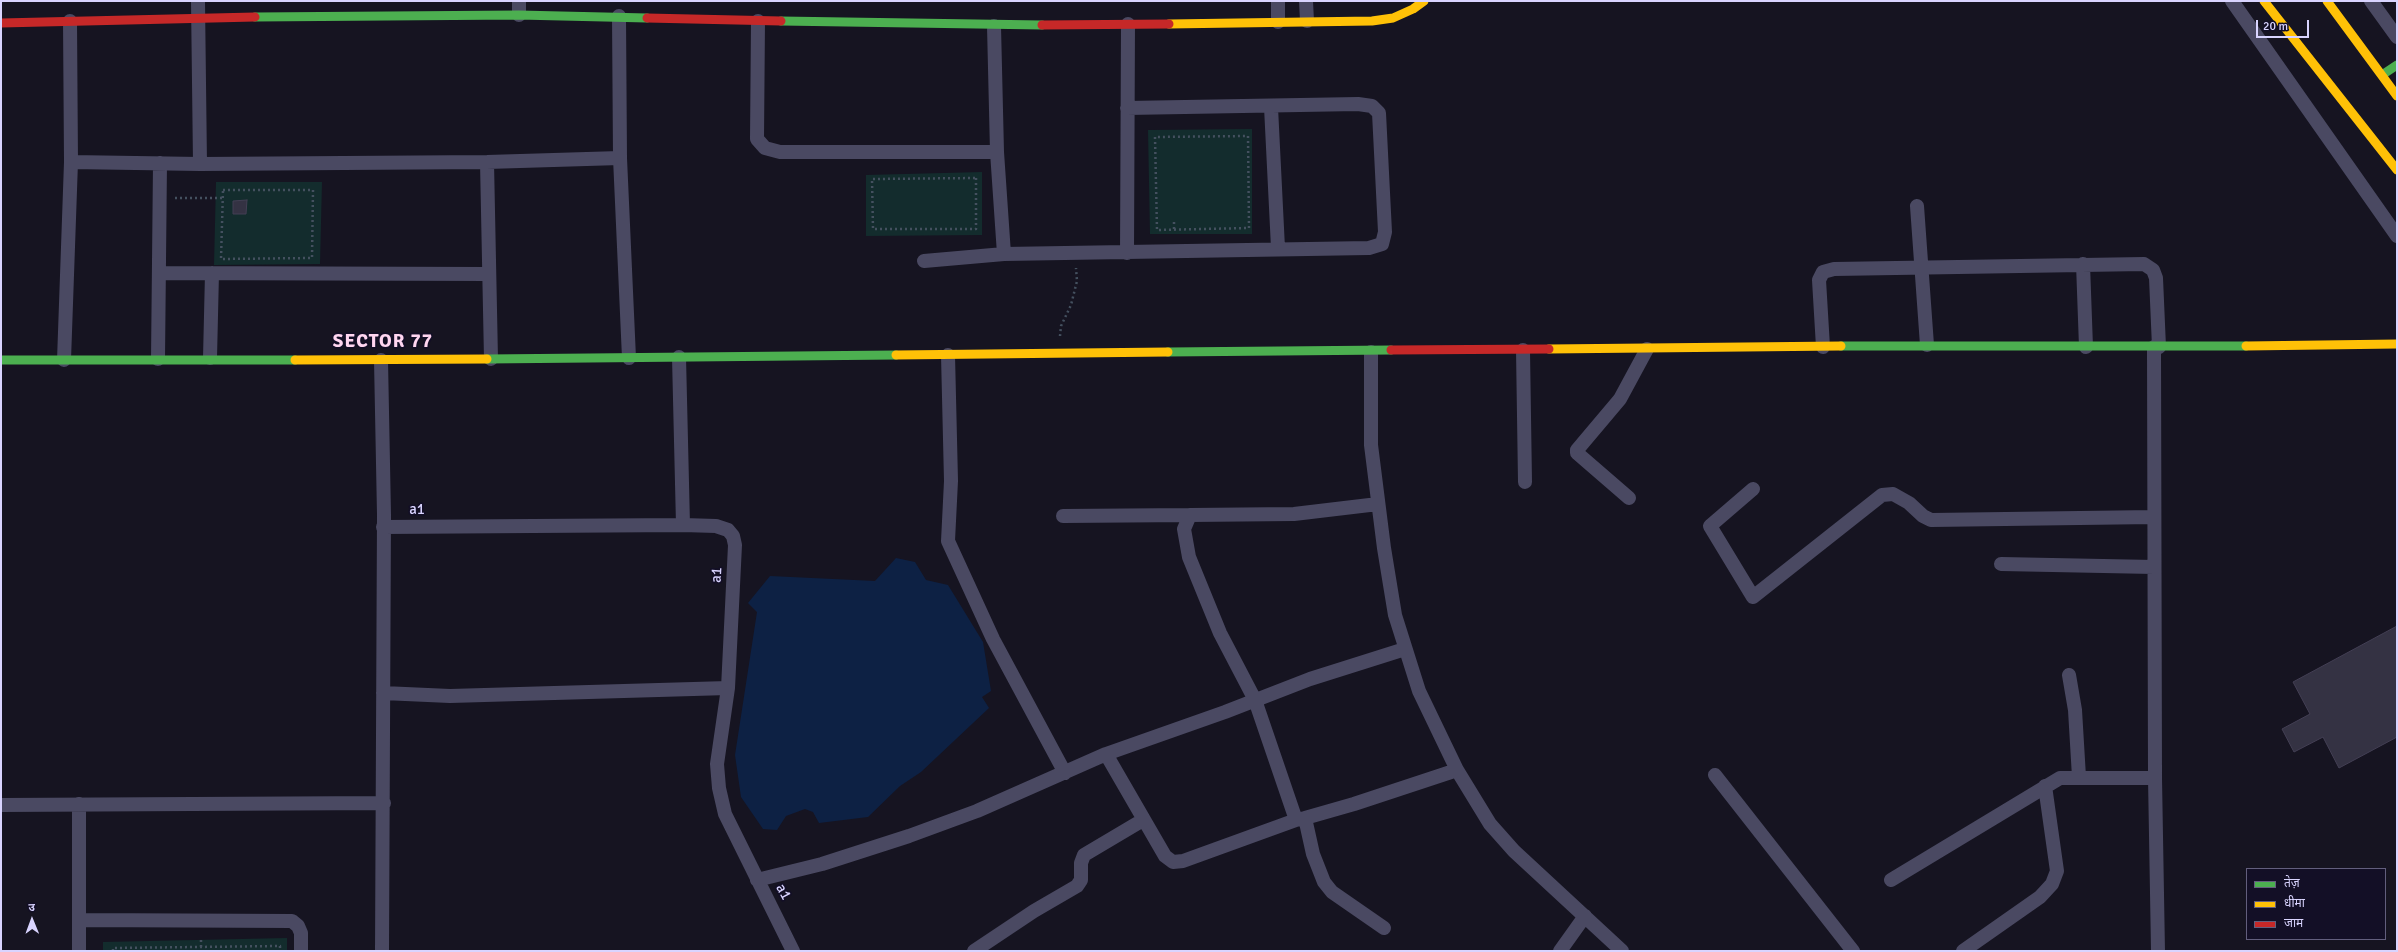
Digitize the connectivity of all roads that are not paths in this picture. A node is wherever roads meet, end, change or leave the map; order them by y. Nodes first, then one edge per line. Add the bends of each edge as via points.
1 (198, 1) edge
2 (519, 1) edge
3 (1278, 1) edge
4 (1306, 1) edge
5 (1424, 1) edge
6 (2232, 1) edge
7 (2264, 1) edge
8 (2327, 1) edge
9 (2371, 1) edge
10 (519, 15) junction
11 (619, 16) junction
12 (198, 17) junction
13 (70, 21) junction
14 (758, 21) junction
15 (1307, 21) junction
16 (1278, 22) junction
17 (1, 24) edge
18 (1128, 24) junction
19 (994, 26) junction
20 (2397, 36) edge
21 (2397, 65) edge
22 (2382, 75) junction
23 (2397, 96) edge
24 (1271, 107) junction
25 (1127, 108) junction
26 (997, 152) junction
27 (620, 158) junction
28 (71, 162) junction
29 (487, 162) junction
30 (160, 163) junction
31 (200, 164) junction
32 (2397, 170) edge
33 (1917, 206) dead end
34 (2397, 236) edge
35 (1278, 248) junction
36 (1127, 253) junction
37 (1004, 254) junction
38 (924, 261) dead end
39 (2083, 264) junction
40 (1922, 269) junction
41 (159, 273) junction
42 (212, 273) junction
43 (488, 274) junction
44 (2397, 344) edge
45 (1927, 345) junction
46 (1822, 347) junction
47 (2086, 347) junction
48 (2156, 347) junction
49 (1647, 349) junction
50 (1523, 350) junction
51 (1371, 352) junction
52 (948, 355) junction
53 (679, 357) junction
54 (210, 358) junction
55 (629, 358) junction
56 (158, 359) junction
57 (491, 359) junction
58 (1, 360) edge
59 (64, 360) junction
60 (381, 360) junction
61 (1525, 482) dead end
62 (1753, 489) dead end
63 (1629, 498) dead end
64 (1378, 504) junction
65 (1190, 515) junction
66 (1063, 516) dead end
67 (2154, 517) junction
68 (683, 525) junction
69 (384, 527) junction
70 (2001, 564) dead end
71 (2154, 567) junction
72 (1404, 648) junction
73 (2069, 675) dead end
74 (728, 688) junction
75 (383, 693) junction
76 (1255, 700) junction
77 (1106, 754) junction
78 (1457, 770) junction
79 (1065, 773) junction
80 (1715, 775) dead end
81 (2079, 777) junction
82 (2154, 778) junction
83 (2045, 786) junction
84 (384, 803) junction
85 (79, 804) junction
86 (1, 805) edge
87 (1301, 819) junction
88 (1143, 820) junction
89 (757, 880) junction
90 (1891, 880) dead end
91 (1585, 916) junction
92 (79, 920) junction
93 (1384, 928) dead end
94 (79, 951) edge
95 (301, 951) edge
96 (382, 951) edge
97 (793, 951) edge
98 (974, 951) edge
99 (1560, 951) edge
100 (1622, 951) edge
101 (1853, 951) edge
102 (1963, 951) edge
103 (2158, 951) edge

1 - 12 street
2 - 10 street
3 - 16 street
4 - 15 street
5 - 15 street via 1392,18
6 - 34 street
7 - 32 street
8 - 22 street
9 - 20 street
10 - 11 street
10 - 12 street
11 - 14 street
11 - 27 street
12 - 13 street
12 - 31 street
13 - 17 street
13 - 28 street
14 - 19 street
14 - 26 street via 757,139 765,148 780,152
15 - 16 street
16 - 18 street
18 - 19 street
18 - 25 street
19 - 26 street
21 - 22 street
22 - 23 street
24 - 25 street
24 - 35 street
24 - 35 street via 1358,104 1372,106 1379,113 1385,232 1382,244 1369,248
25 - 36 street
26 - 37 street
27 - 29 street
27 - 55 street
28 - 30 street
28 - 59 street
29 - 31 street
29 - 43 street
30 - 31 street
30 - 41 street
33 - 40 street
35 - 36 street
36 - 37 street
37 - 38 street
39 - 40 street
39 - 47 street
39 - 48 street via 2144,264 2153,270 2156,278
40 - 45 street
40 - 46 street via 1834,269 1823,272 1819,280
41 - 42 street
41 - 56 street
42 - 43 street
42 - 54 street
43 - 57 street
44 - 48 street
45 - 46 street
45 - 47 street
46 - 49 street
47 - 48 street
48 - 67 street
49 - 50 street
49 - 63 street via 1620,399 1576,450
50 - 51 street
50 - 61 street
51 - 52 street
51 - 64 street via 1371,445
52 - 53 street
52 - 79 street via 951,481 948,541 993,639
53 - 55 street
53 - 68 street
54 - 56 street
54 - 60 street
55 - 57 street
56 - 59 street
57 - 60 street
58 - 59 street
60 - 69 street
62 - 67 street via 1710,526 1753,597 1882,496 1893,494 1931,520
64 - 65 street via 1294,514
64 - 72 street via 1395,615
65 - 66 street
65 - 76 street via 1184,529 1188,557 1220,633
67 - 71 street
68 - 69 street, a1
68 - 74 street, a1 via 716,526 728,530 733,536 735,545
69 - 75 street
70 - 71 street
71 - 82 street
72 - 76 street
72 - 78 street via 1419,691
73 - 81 street via 2075,710
74 - 75 street via 450,696
74 - 89 street, a1 via 717,764 719,788 725,814
75 - 84 street
76 - 77 street
76 - 87 street
77 - 79 street
77 - 88 street
78 - 87 street
78 - 91 street via 1490,824
79 - 89 street via 977,811 909,836 822,864
80 - 101 street
81 - 82 street
81 - 83 street via 2060,778
82 - 103 street
83 - 90 street
83 - 102 street via 2057,871 2052,884 2040,897
84 - 85 street
84 - 96 street
85 - 86 street
85 - 92 street
87 - 88 street via 1183,861 1173,862 1165,856
87 - 93 street via 1324,882 1332,892
88 - 98 street via 1084,855 1081,863 1081,880 1077,886
89 - 97 street, a1
91 - 99 street
91 - 100 street
92 - 94 street
92 - 95 street via 287,920 298,926 301,933

